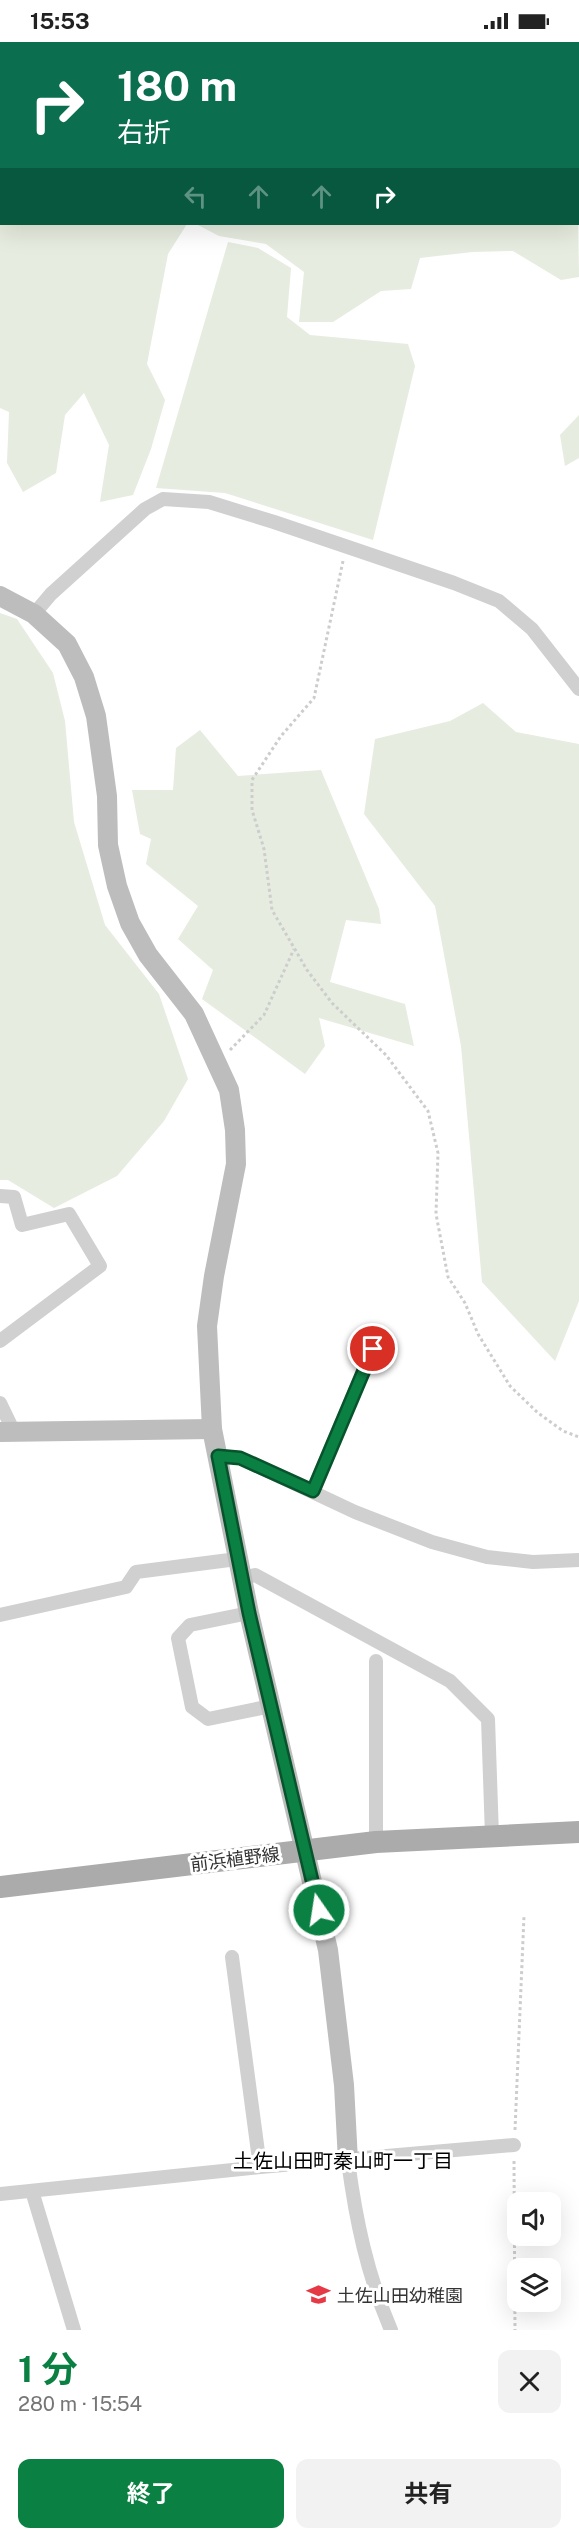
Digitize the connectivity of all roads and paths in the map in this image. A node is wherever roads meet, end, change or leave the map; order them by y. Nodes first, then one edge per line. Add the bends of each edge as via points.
1 (347, 546) junction
2 (0, 596) edge
3 (34, 615) junction
4 (579, 688) edge
5 (294, 949) junction
6 (217, 1064) junction
7 (0, 1196) edge
8 (0, 1341) edge
9 (373, 1349) dead end
10 (0, 1403) edge
11 (212, 1429) junction
12 (7, 1432) edge
13 (579, 1437) edge
14 (218, 1456) junction
15 (313, 1491) junction
16 (237, 1559) junction
17 (579, 1560) edge
18 (242, 1578) junction
19 (249, 1613) junction
20 (0, 1616) edge
21 (376, 1662) dead end
22 (271, 1706) junction
23 (579, 1832) edge
24 (492, 1836) junction
25 (376, 1842) junction
26 (304, 1850) junction
27 (0, 1887) edge
28 (524, 1916) dead end
29 (232, 1957) dead end
30 (514, 2145) junction
31 (348, 2161) junction
32 (260, 2167) junction
33 (32, 2191) junction
34 (0, 2194) edge
35 (74, 2330) edge
36 (391, 2330) edge
37 (515, 2330) edge

1 - 3 street via 209,502 164,499 145,509 51,594
1 - 4 street via 499,601 532,628
1 - 5 path via 314,699 281,736 252,780 252,810 264,849 272,910
2 - 3 street
3 - 6 street via 67,644 84,677 96,716 107,796 108,845 130,922 148,955 194,1014
5 - 6 path via 264,1015
5 - 13 path via 332,1003 386,1055 428,1111 438,1153 436,1214 448,1277 478,1334 510,1386 538,1413
6 - 11 street via 229,1090 236,1164 207,1326
7 - 8 street via 14,1197 22,1225 69,1214 100,1266
9 - 15 street
10 - 12 street
11 - 12 street
11 - 14 street
14 - 15 street via 240,1458
14 - 16 street
15 - 17 street via 432,1542 487,1557 533,1562
16 - 18 street
16 - 20 street via 136,1572 126,1587
18 - 19 street
18 - 24 street via 255,1575 450,1681 488,1719
19 - 22 street
19 - 22 street via 190,1625 178,1638 192,1707 208,1719
21 - 25 street
22 - 26 street
23 - 24 main road, 前浜植野線
24 - 25 main road, 前浜植野線
25 - 26 main road, 前浜植野線
26 - 27 main road, 前浜植野線
26 - 31 street via 328,1950 337,2012
28 - 30 path
29 - 32 street
30 - 31 street
30 - 37 path
31 - 32 street
31 - 36 street via 364,2257
32 - 33 street
33 - 34 street
33 - 35 street

